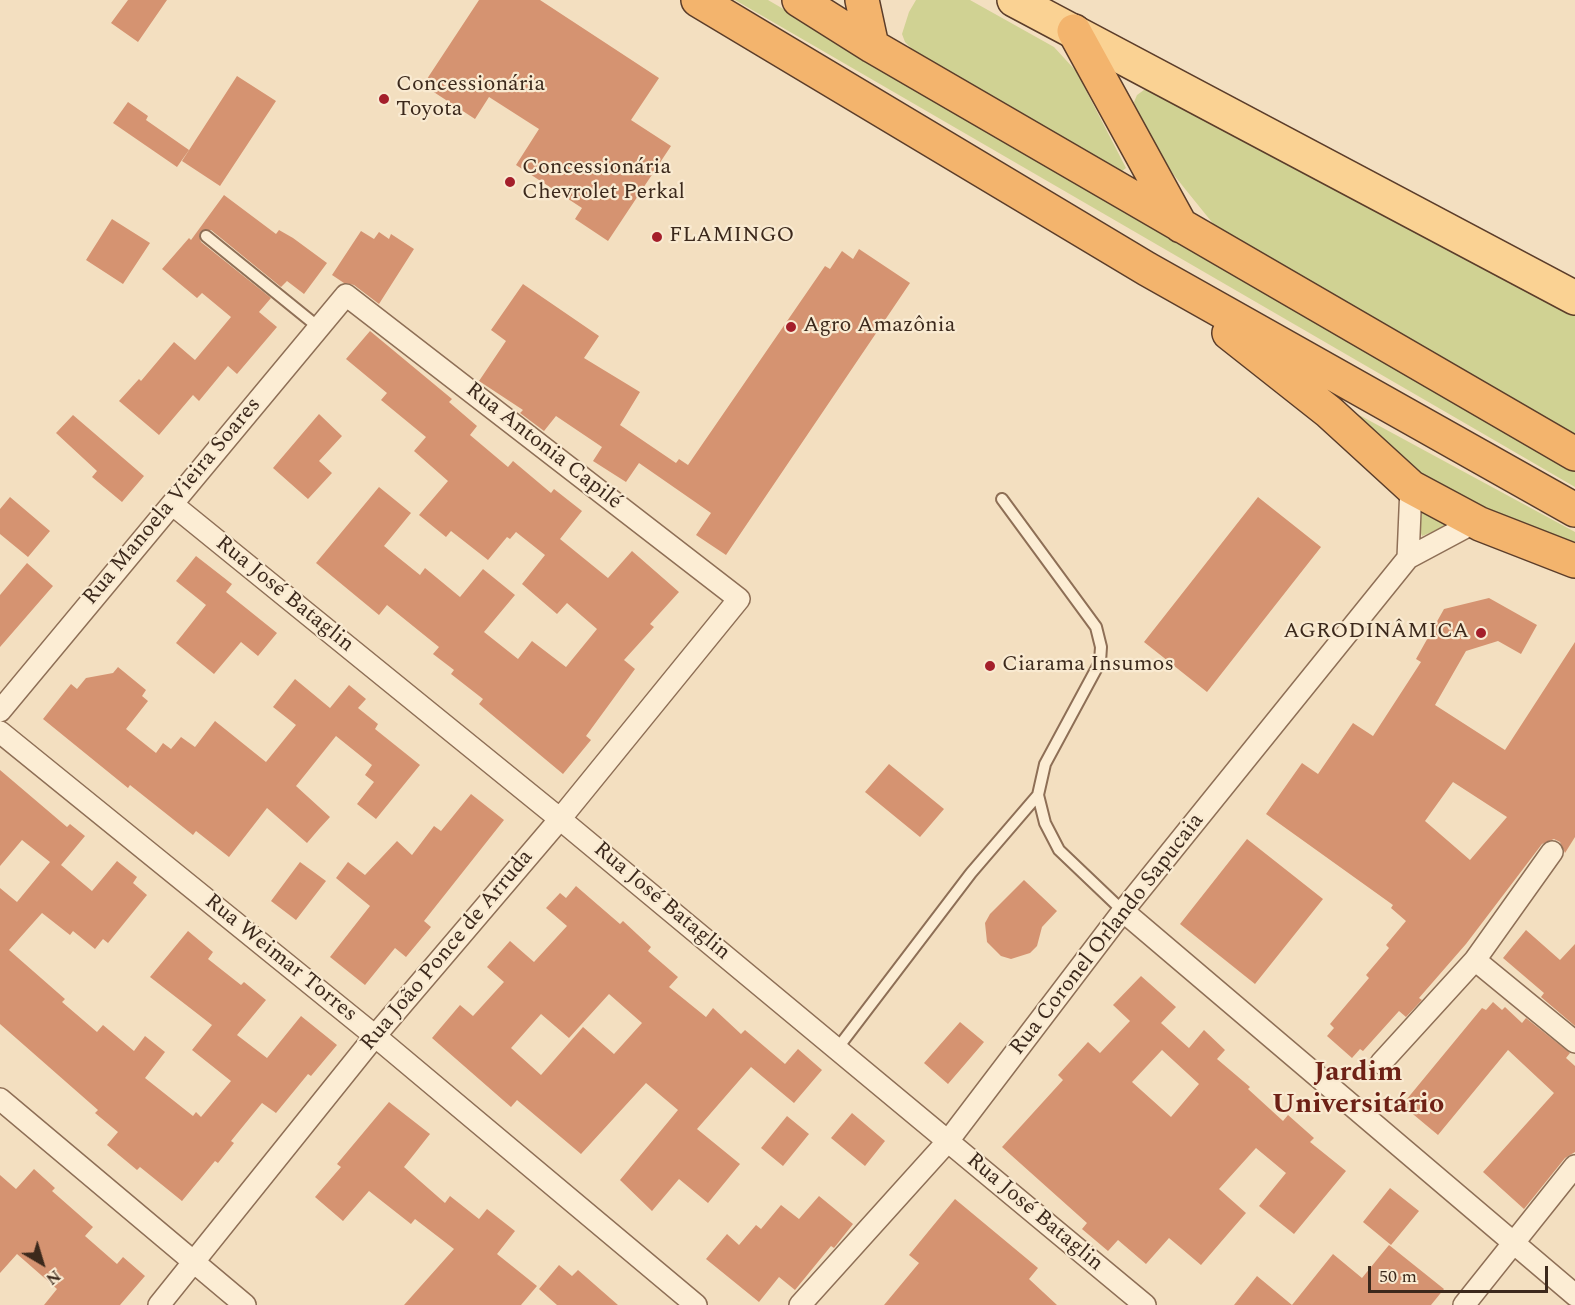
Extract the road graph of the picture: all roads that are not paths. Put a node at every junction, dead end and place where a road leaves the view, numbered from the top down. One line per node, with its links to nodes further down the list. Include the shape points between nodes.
1 (698, 0): 9 (highway)
2 (799, 0): 6 (highway)
3 (862, 0): 6 (highway)
4 (1014, 0): 5 (main road)
5 (1074, 31): 7 (highway); 11 (main road)
6 (872, 46): 7 (highway)
7 (1180, 226): 13 (highway)
8 (206, 236): 12 (lane)
9 (1147, 269): 14 (highway, via 1329,412); 17 (highway)
10 (346, 295): 12 (street, Rua Manoela Vieira Soares); 21 (street, Rua Antonia Capilé)
11 (1575, 298)
12 (317, 327): 16 (street, Rua Manoela Vieira Soares)
13 (1575, 454)
14 (1411, 487): 18 (highway); 19 (street)
15 (1002, 499): 24 (lane, via 1096,627 1101,646 1100,662 1045,764)
16 (172, 504): 22 (street, Rua Manoela Vieira Soares); 25 (street, Rua José Bataglin)
17 (1575, 510)
18 (1480, 524): 19 (street, via 1466,527); 20 (highway)
19 (1408, 558): 27 (street, Rua Coronel Orlando Sapucaia)
20 (1575, 561)
21 (739, 599): 25 (street, Rua João Ponce de Arruda)
22 (0, 711)
23 (0, 732): 29 (street, Rua Weimar Torres)
24 (1038, 795): 27 (lane, via 1045,822 1059,850); 31 (lane, via 972,873)
25 (560, 819): 29 (street, Rua João Ponce de Arruda); 31 (street, Rua José Bataglin)
26 (1552, 852): 28 (street)
27 (1123, 911): 34 (street, Rua Coronel Orlando Sapucaia); 36 (street)
28 (1475, 960): 30 (street); 32 (street)
29 (375, 1036): 37 (street, Rua João Ponce de Arruda); 41 (street, Rua Weimar Torres)
30 (1575, 1042)
31 (837, 1049): 34 (street, Rua José Bataglin)
32 (1381, 1063)
33 (0, 1099): 37 (street)
34 (948, 1141): 42 (street, Rua Coronel Orlando Sapucaia); 43 (street, Rua José Bataglin)
35 (1575, 1166): 36 (street)
36 (1515, 1243): 38 (street); 44 (street)
37 (195, 1263): 39 (street, Rua João Ponce de Arruda); 40 (street)
38 (1575, 1294)
39 (159, 1305)
40 (245, 1305)
41 (696, 1305)
42 (800, 1305)
43 (1146, 1305)
44 (1464, 1305)

